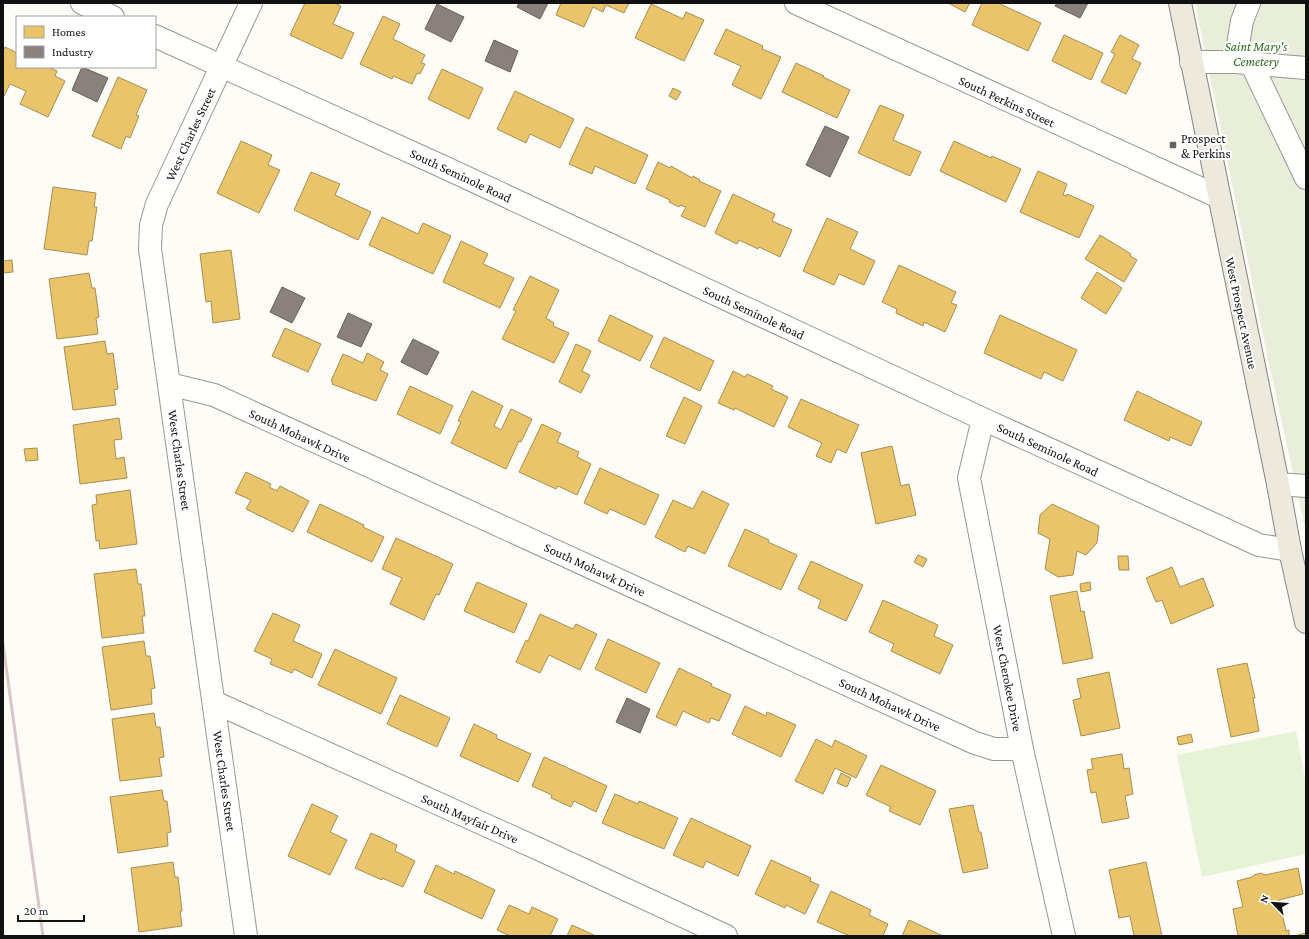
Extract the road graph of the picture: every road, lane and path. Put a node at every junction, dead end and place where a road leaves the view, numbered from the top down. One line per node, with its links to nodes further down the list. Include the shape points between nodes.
1 (82, 3): 6 (street)
2 (251, 3): 10 (street, West Charles Street)
3 (796, 3): 13 (street, South Perkins Street)
4 (1180, 3): 8 (main road, West Prospect Avenue)
5 (1249, 3): 9 (street, via 1242,21)
6 (111, 16)
7 (156, 36): 10 (street, South Seminole Road)
8 (1191, 62): 9 (street); 13 (main road, West Prospect Avenue)
9 (1243, 63): 11 (street); 12 (street)
10 (222, 66): 14 (street, West Charles Street, via 157,204 151,225 150,249); 15 (street, South Seminole Road)
11 (1306, 68)
12 (1306, 178)
13 (1219, 198): 16 (main road, West Prospect Avenue)
14 (169, 384): 20 (street, West Charles Street); 21 (street, South Mohawk Drive, via 214,395 975,743 994,749)
15 (983, 419): 18 (street, South Seminole Road, via 1259,545); 21 (street, West Cherokee Drive, via 969,478)
16 (1278, 484): 17 (street); 18 (main road, West Prospect Avenue)
17 (1306, 486)
18 (1290, 550): 19 (main road, West Prospect Avenue)
19 (1306, 622)
20 (214, 702): 22 (street, West Charles Street); 23 (street, South Mayfair Drive)
21 (1022, 749): 24 (street, West Cherokee Drive)
22 (246, 936)
23 (726, 936)
24 (1064, 936)

